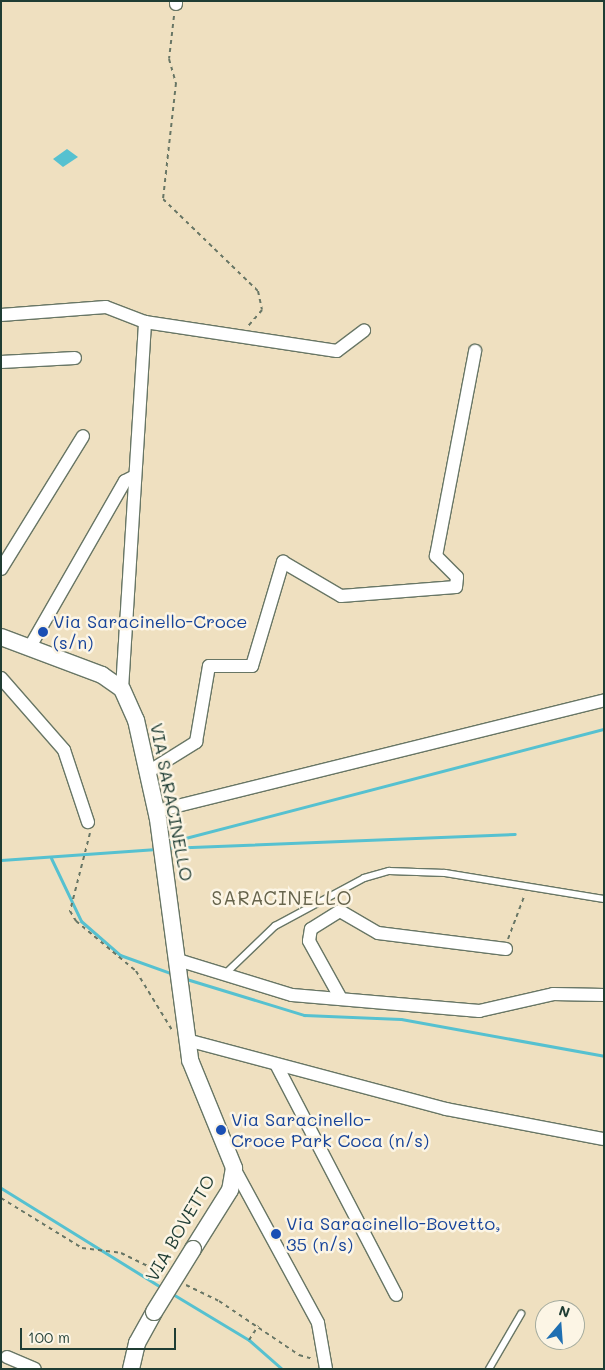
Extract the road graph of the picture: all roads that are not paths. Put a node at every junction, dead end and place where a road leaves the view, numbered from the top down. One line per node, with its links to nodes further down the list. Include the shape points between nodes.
1 (1, 315): 2 (street, via 106,307)
2 (145, 322): 3 (street, via 336,351); 8 (street)
3 (364, 331)
4 (475, 351): 15 (street, via 436,556 457,578 456,587 341,596 283,562 252,666 209,666 196,742)
5 (74, 358): 6 (street)
6 (1, 362)
7 (83, 436): 9 (street)
8 (135, 476): 11 (street, via 125,481); 13 (street)
9 (1, 569)
10 (1, 637): 11 (street)
11 (31, 645): 13 (street, via 102,675)
12 (1, 678): 17 (street, via 64,750)
13 (122, 689): 15 (street, VIA SARACINELLO, via 136,720)
14 (604, 700): 16 (street)
15 (148, 772): 16 (street, VIA SARACINELLO)
16 (157, 815): 20 (street, VIA SARACINELLO)
17 (88, 822)
18 (604, 899): 21 (lane, via 445,873 389,871 364,878 276,926)
19 (506, 949): 24 (street, via 378,933 340,911 311,929 309,941)
20 (179, 963): 21 (street); 22 (street, VIA SARACINELLO)
21 (224, 976): 24 (street, via 292,995)
22 (182, 991): 25 (street, VIA BOVETTO)
23 (604, 995): 24 (street, via 552,994 479,1011)
24 (340, 997)
25 (181, 1039): 26 (street); 28 (street, VIA BOVETTO)
26 (278, 1066): 27 (street, via 446,1110); 29 (street)
27 (603, 1139)
28 (234, 1168): 32 (street, VIA BOVETTO, bridge, via 230,1190 154,1312); 34 (street, via 318,1323)
29 (396, 1295)
30 (521, 1314): 35 (lane)
31 (7, 1357): 33 (street)
32 (131, 1368)
33 (35, 1369)
34 (326, 1369)
35 (489, 1369)

